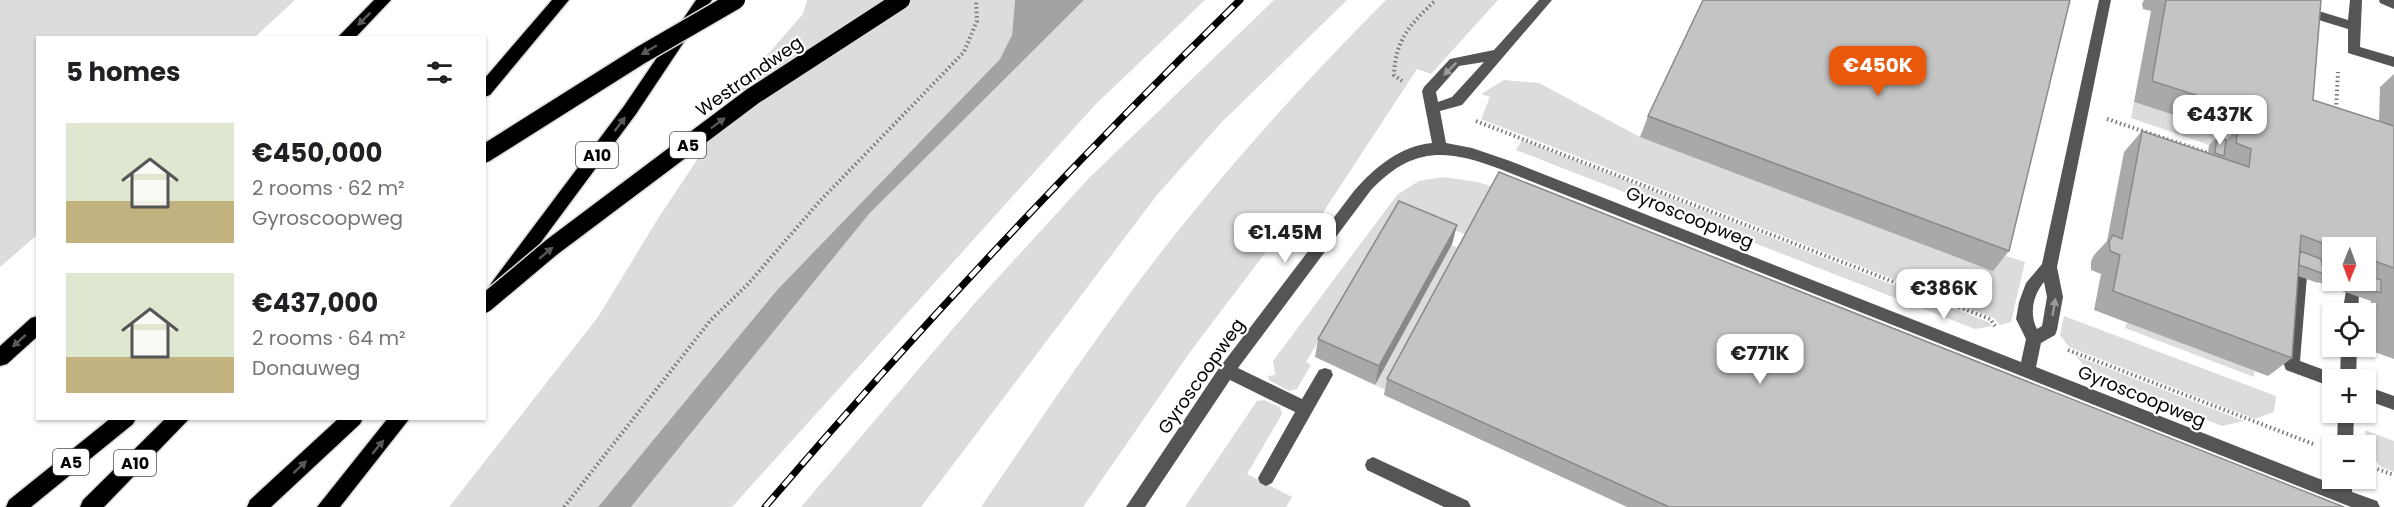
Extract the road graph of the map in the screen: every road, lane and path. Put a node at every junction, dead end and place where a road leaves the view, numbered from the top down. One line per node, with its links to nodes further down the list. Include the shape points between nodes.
1 (383, 0): 15 (highway, one-way to 15)
2 (561, 0): 19 (highway)
3 (704, 0): 29 (highway, A10, one-way to 3, via 630,110)
4 (736, 0): 24 (highway, one-way to 24, bridge)
5 (901, 0): 30 (highway, Westrandweg / A5, one-way to 5, bridge, via 552,247 753,96)
6 (976, 0): 57 (path, via 977,21 964,52 710,321)
7 (1436, 0): 20 (path, via 1403,31 1394,57 1394,75)
8 (1546, 0): 17 (street)
9 (2105, 0): 21 (street)
10 (2268, 0): 14 (street)
11 (2356, 0): 14 (street)
12 (2385, 0): 13 (street)
13 (2394, 4)
14 (2354, 26): 16 (street)
15 (347, 36)
16 (2353, 50): 18 (street); 22 (path, via 2338,66)
17 (1495, 55): 20 (street, via 1457,101); 20 (street, one-way to 20, via 1455,62 1429,91)
18 (2394, 62)
19 (486, 89)
20 (1434, 108): 23 (street); 33 (path, via 1530,141)
21 (2083, 110): 25 (path); 26 (street)
22 (2336, 111)
23 (1440, 149): 35 (street, Gyroscoopweg, via 1419,150 1373,180); 36 (street, Gyroscoopweg, via 1468,152 1505,165)
24 (486, 153)
25 (2217, 156)
26 (2049, 267): 33 (street, one-way to 26, via 2049,330 2055,297); 33 (street, via 2031,286 2027,302 2024,319)
27 (2299, 276): 38 (street, via 2292,365)
28 (2351, 295): 31 (street)
29 (486, 302)
30 (486, 303)
31 (2351, 303)
32 (36, 326): 34 (highway, one-way to 34)
33 (2034, 339): 36 (street); 46 (path)
34 (0, 358)
35 (1228, 370): 41 (street); 58 (street, Gyroscoopweg)
36 (2027, 371): 52 (street, Gyroscoopweg)
37 (1325, 375): 41 (street)
38 (2322, 376)
39 (2376, 397): 40 (street)
40 (2394, 403)
41 (1306, 409): 50 (street)
42 (124, 420): 53 (highway, A5)
43 (178, 420): 54 (highway, A10)
44 (351, 420): 55 (highway, one-way to 44)
45 (398, 420): 56 (highway, one-way to 45)
46 (2322, 448)
47 (1373, 465): 59 (street)
48 (2376, 468): 49 (path)
49 (2394, 475)
50 (1266, 478)
51 (2343, 489): 52 (street)
52 (2343, 496): 60 (street, Gyroscoopweg)
53 (16, 507)
54 (90, 507)
55 (257, 507)
56 (327, 507)
57 (564, 507)
58 (1135, 507)
59 (1462, 507)
60 (2371, 507)

